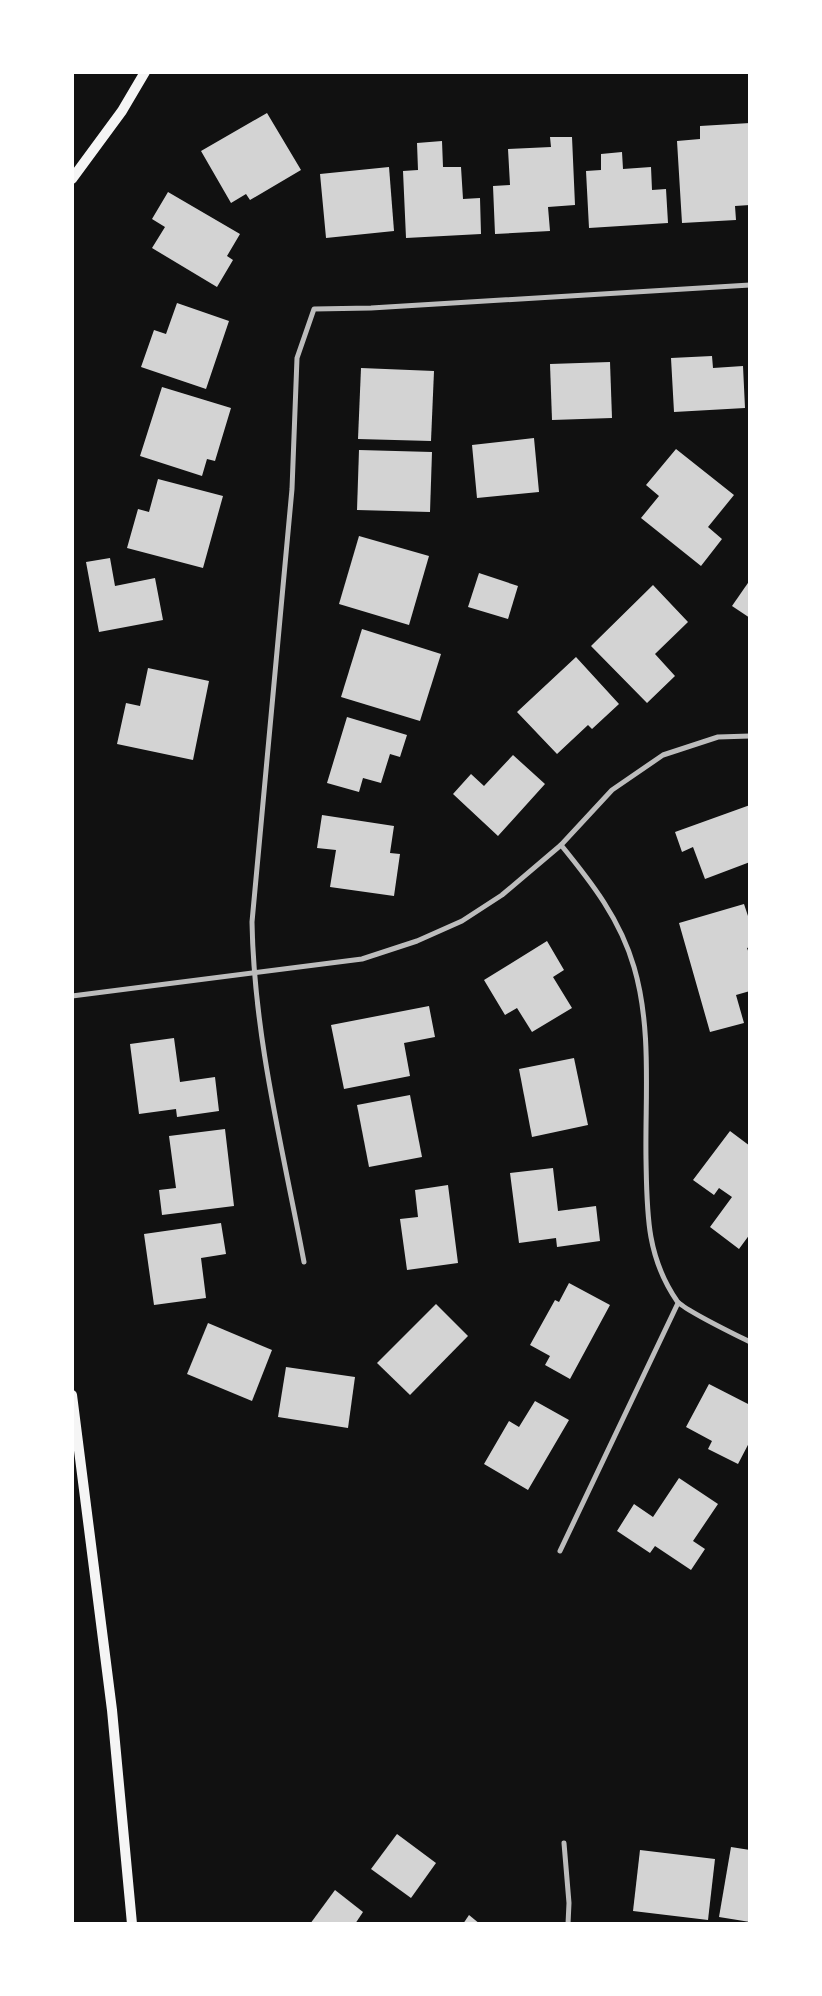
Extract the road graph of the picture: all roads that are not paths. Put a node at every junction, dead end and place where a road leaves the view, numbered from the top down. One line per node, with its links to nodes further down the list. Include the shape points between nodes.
1 (145, 72): 2 (main road, via 116,119)
2 (72, 179)
3 (750, 285): 6 (street, via 314,309 297,358 292,489 252,922)
4 (750, 736): 5 (street, via 718,737 663,755 612,790)
5 (561, 844): 6 (street, via 502,895 462,921 416,941 362,959); 9 (street, via 598,891 617,922 634,968 644,1024 647,1223 656,1261)
6 (253, 972): 7 (street); 8 (street)
7 (72, 996)
8 (304, 1262)
9 (678, 1303): 10 (street); 12 (street)
10 (750, 1342)
11 (72, 1395): 14 (main road, via 112,1710)
12 (560, 1551)
13 (564, 1843): 15 (street)
14 (132, 1924)
15 (568, 1924)

